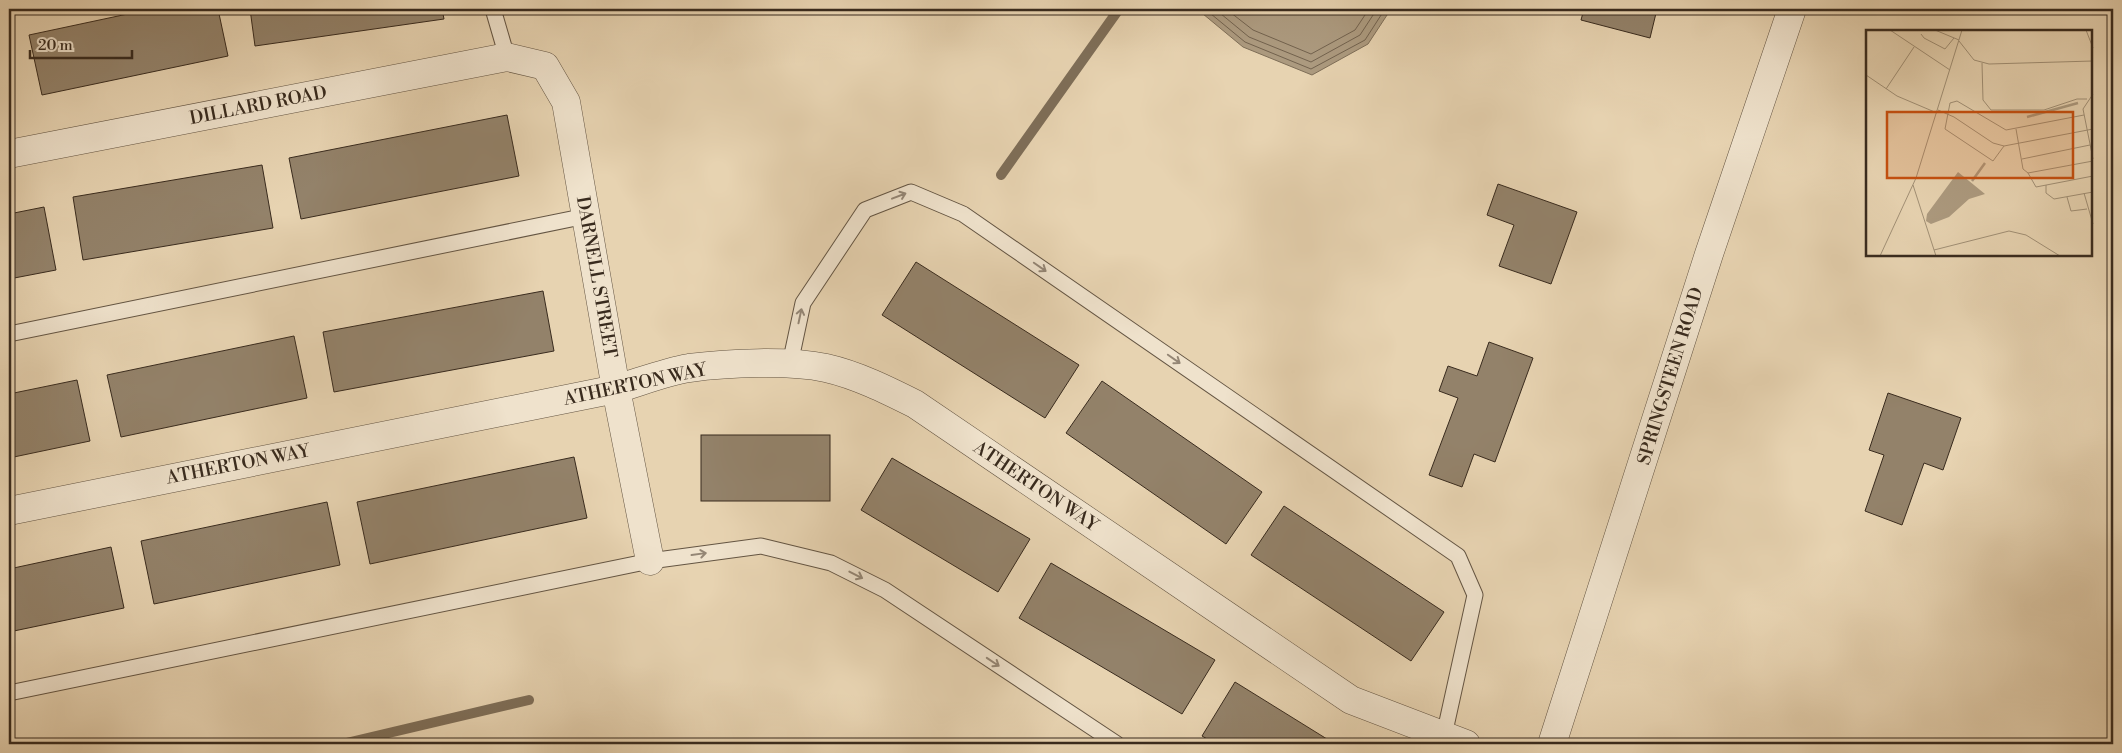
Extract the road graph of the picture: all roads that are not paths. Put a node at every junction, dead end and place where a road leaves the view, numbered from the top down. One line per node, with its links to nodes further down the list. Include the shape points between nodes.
1 (493, 9): 3 (lane)
2 (1792, 9): 14 (street, SPRINGSTEEN ROAD, via 1709,254)
3 (507, 57): 4 (street, DILLARD ROAD); 5 (street, DARNELL STREET, via 545,66 566,102)
4 (9, 154)
5 (586, 216): 6 (lane); 8 (street, DARNELL STREET)
6 (9, 334)
7 (790, 364): 8 (street, ATHERTON WAY, via 688,368); 12 (street, ATHERTON WAY, via 826,368 880,387 914,404 1351,700); 12 (lane, one-way to 12, via 803,303 865,210 911,192 962,214 1458,556 1475,595)
8 (616, 388): 9 (street, ATHERTON WAY); 10 (street, DARNELL STREET)
9 (9, 510)
10 (650, 561): 11 (lane); 13 (lane, one-way to 13, via 760,546 831,563 885,590)
11 (9, 693)
12 (1450, 742)
13 (1118, 744)
14 (1552, 744)

